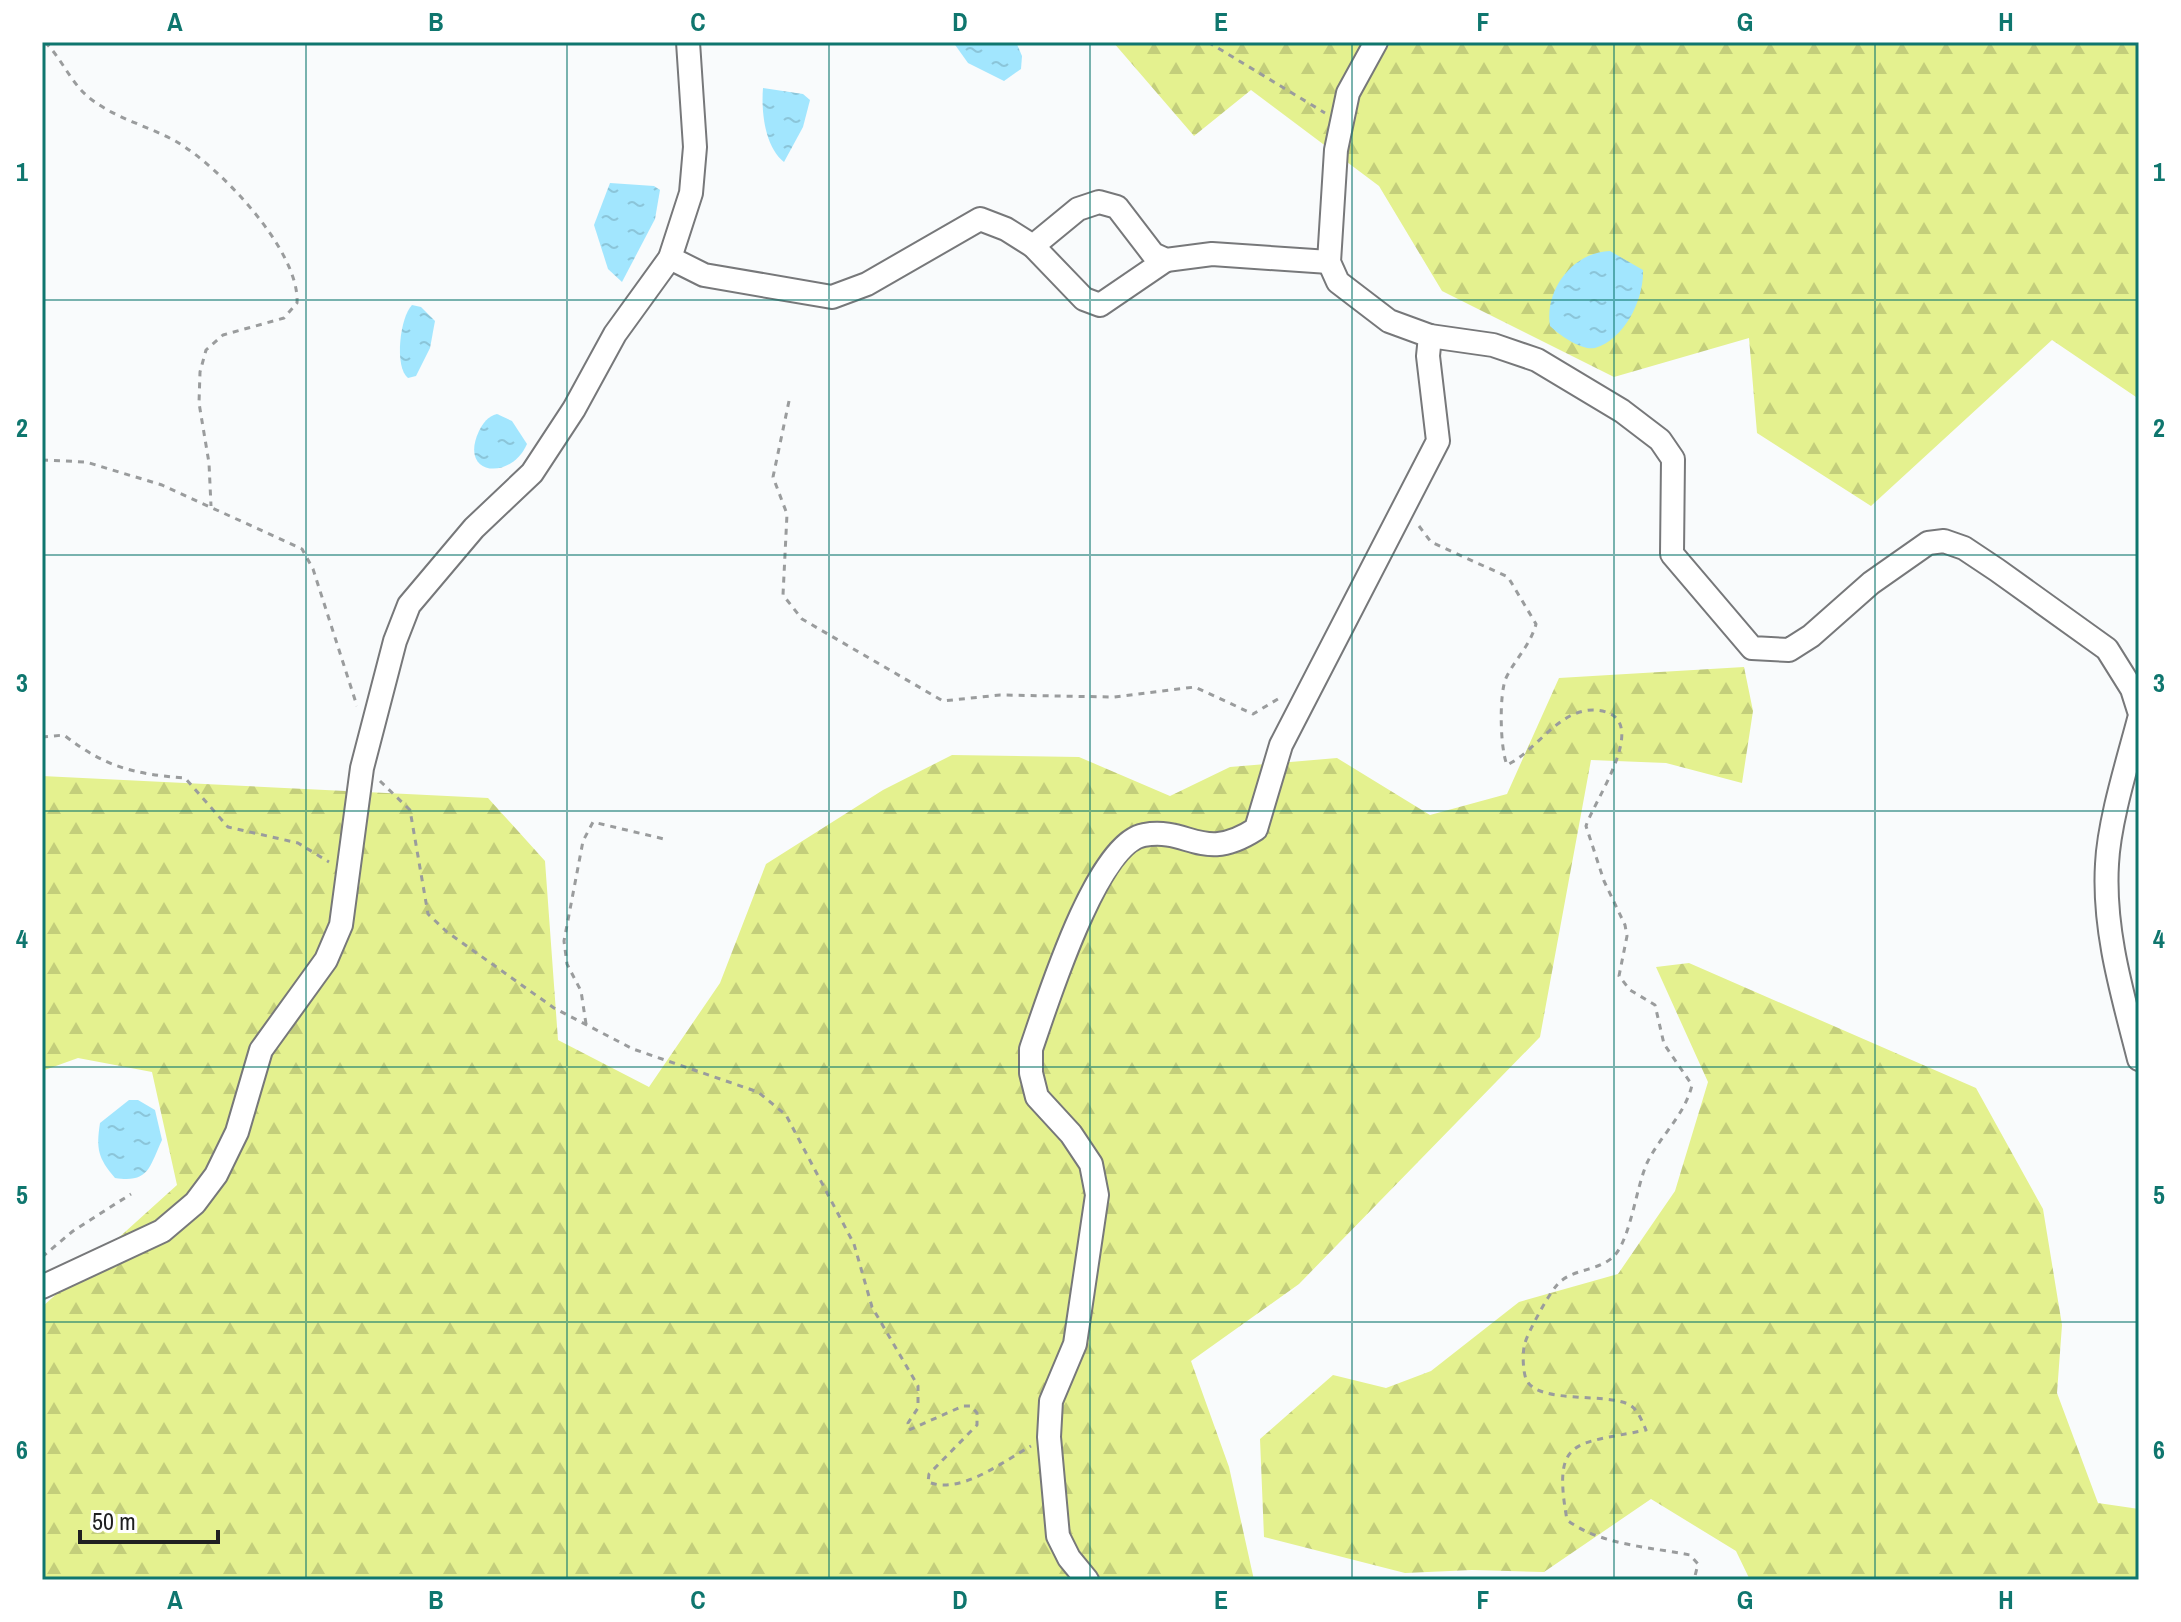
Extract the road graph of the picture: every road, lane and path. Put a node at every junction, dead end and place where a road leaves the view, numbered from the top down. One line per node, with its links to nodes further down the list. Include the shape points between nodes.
1 (45, 42): 13 (path, via 94,102 208,162 259,220 296,280 297,303 284,318 223,335 206,350 199,403)
2 (688, 42): 7 (street, via 695,147 691,193)
3 (1208, 42): 5 (path)
4 (1376, 42): 5 (street, via 1348,93)
5 (1342, 123): 9 (street)
6 (1033, 246): 7 (street, via 980,219 867,284 832,297 704,275); 8 (street, via 1084,299 1100,305); 8 (street, via 1078,209 1099,202 1117,207 1153,254)
7 (670, 258): 19 (street, via 615,334 532,473 474,528 409,605)
8 (1166, 260): 9 (street, via 1212,254)
9 (1329, 262): 10 (street, via 1338,282 1389,321)
10 (1430, 336): 14 (street, via 1438,441); 16 (street, via 1493,345 1537,360 1660,440 1673,459 1672,554 1752,648 1789,650 1871,583 1928,543 1944,541 1986,562 2107,649)
11 (789, 401): 15 (path, via 773,477 787,514 783,595 802,619 943,701 1000,695 1114,697 1195,687 1253,714)
12 (42, 460): 13 (path, via 86,462)
13 (211, 506): 19 (path, via 302,549)
14 (1408, 506): 15 (street); 30 (path, via 1431,542 1508,577 1536,624 1503,685 1502,754 1507,765 1585,709 1609,712 1621,724 1624,744 1586,826 1625,925 1619,976 1630,990 1655,1005 1664,1044 1692,1085 1689,1099 1649,1160 1620,1248 1598,1267 1559,1282 1551,1292 1524,1345 1525,1377 1530,1386 1551,1394 1629,1404 1638,1413 1646,1430 1577,1445 1565,1455 1561,1472 1567,1520 1608,1539 1690,1555 1698,1564)
15 (1317, 675): 28 (street, via 1281,745 1256,829 1219,844 1141,835 1126,846 1088,900 1031,1049 1037,1097 1091,1164 1097,1195 1077,1331 1051,1401)
16 (2139, 711)
17 (2139, 719): 24 (street, via 2107,863 2117,974)
18 (42, 737): 22 (path, via 64,735 99,760 137,775 185,778 228,827 298,843)
19 (369, 744): 20 (street)
20 (362, 768): 22 (street); 23 (path, via 410,810 428,914 473,953)
21 (664, 839): 23 (path, via 593,822 583,841 564,941)
22 (348, 876): 27 (street, via 341,925 326,960 261,1050 237,1132 216,1175 195,1203 162,1231)
23 (586, 1024): 28 (path, via 633,1049 758,1092 786,1115 854,1244 872,1307 918,1386 918,1408 909,1430 963,1406 977,1413 977,1425 929,1474 928,1482 944,1488 966,1480)
24 (2139, 1059)
25 (131, 1194): 26 (path)
26 (42, 1257)
27 (42, 1287)
28 (1049, 1437): 29 (street, via 1058,1536)
29 (1087, 1580)
30 (1694, 1580)

